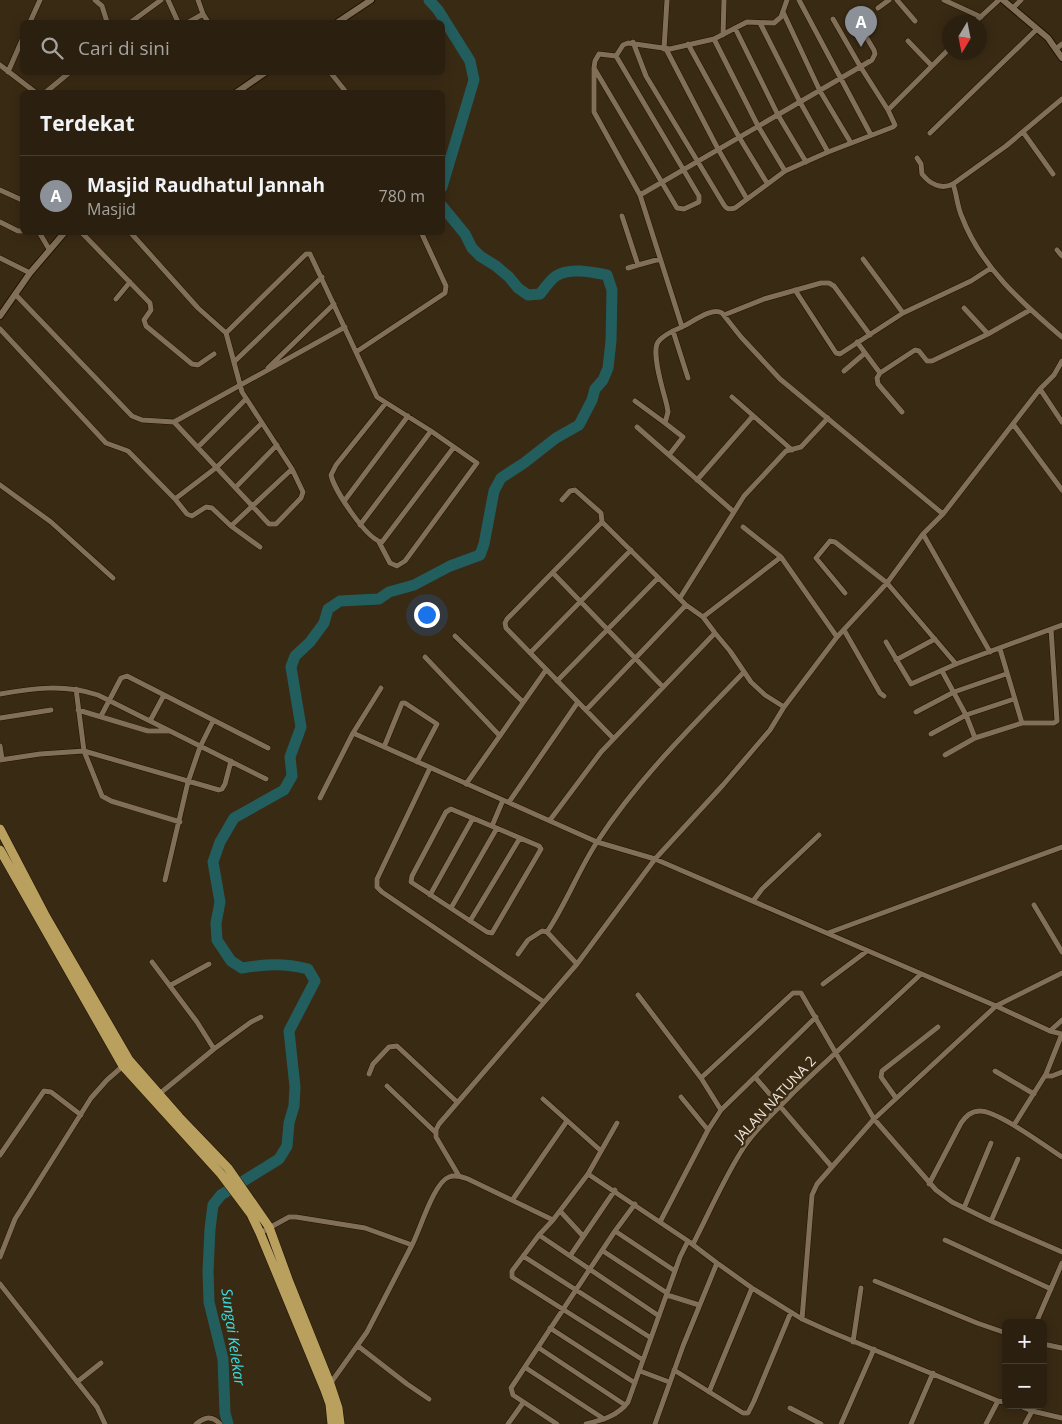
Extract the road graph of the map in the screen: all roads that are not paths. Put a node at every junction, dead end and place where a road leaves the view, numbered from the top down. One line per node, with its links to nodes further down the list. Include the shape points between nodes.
1 (40, 0): 25 (street)
2 (95, 0): 26 (street, via 102,6)
3 (161, 0): 27 (street)
4 (168, 0): 28 (street)
5 (198, 0): 21 (street)
6 (371, 0): 31 (street)
7 (667, 0): 43 (street)
8 (724, 0): 36 (street)
9 (787, 0): 19 (street)
10 (799, 0): 55 (street)
11 (889, 0): 17 (street)
12 (897, 0): 32 (street)
13 (944, 0): 22 (street)
14 (999, 0): 23 (street)
15 (1003, 0): 18 (street)
16 (1021, 0): 18 (street)
17 (878, 8)
18 (1013, 8): 35 (street)
19 (783, 12): 33 (street, via 778,21); 60 (street)
20 (851, 12): 48 (street, via 875,54 872,60)
21 (203, 14): 29 (street); 30 (street)
22 (976, 15)
23 (982, 15)
24 (833, 19): 48 (street)
25 (31, 20)
26 (106, 20)
27 (134, 20)
28 (177, 20)
29 (192, 20)
30 (207, 20)
31 (341, 20)
32 (915, 21)
33 (760, 23): 34 (street, via 747,22); 62 (street)
34 (735, 28): 36 (street); 64 (street)
35 (1038, 29): 42 (street); 67 (street)
36 (723, 35): 37 (street)
37 (714, 39): 40 (street); 65 (street)
38 (908, 41): 49 (street)
39 (633, 42): 43 (street); 44 (street, via 623,45); 74 (street, via 646,76)
40 (688, 44): 43 (street); 69 (street)
41 (20, 45): 51 (street)
42 (1059, 46): 46 (street)
43 (665, 49): 71 (street)
44 (616, 56): 50 (street, via 599,54); 76 (street)
45 (942, 56): 49 (street)
46 (1062, 58)
47 (0, 65): 51 (street)
48 (860, 66): 55 (street); 63 (street)
49 (932, 66): 63 (street)
50 (594, 68): 79 (street); 83 (street, via 594,112)
51 (8, 72): 56 (street)
52 (66, 75): 57 (street)
53 (262, 75): 58 (street)
54 (332, 75): 59 (street)
55 (840, 79): 60 (street); 68 (street)
56 (32, 90)
57 (48, 90)
58 (239, 90)
59 (344, 90)
60 (820, 91): 62 (street); 70 (street)
61 (1062, 99): 66 (street)
62 (800, 102): 64 (street); 72 (street)
63 (888, 110): 68 (street, via 895,125)
64 (778, 115): 65 (street); 75 (street)
65 (758, 126): 69 (street); 77 (street)
66 (1023, 132): 78 (street); 81 (street)
67 (930, 133)
68 (871, 135): 70 (street)
69 (739, 137): 71 (street); 80 (street)
70 (851, 143): 72 (street)
71 (718, 150): 74 (street); 84 (street)
72 (828, 152): 75 (street)
73 (917, 158): 81 (street, via 927,179 939,186)
74 (697, 161): 76 (street); 84 (street, via 727,208 735,208)
75 (806, 162): 77 (street)
76 (683, 169): 79 (street); 79 (street, via 700,202 684,210 678,209)
77 (785, 171): 80 (street)
78 (1052, 174)
79 (662, 181): 83 (street)
80 (767, 183): 84 (street)
81 (954, 184): 102 (street, via 962,219)
82 (0, 190): 85 (street)
83 (640, 195): 99 (street)
84 (747, 198)
85 (20, 199)
86 (622, 216): 100 (street)
87 (0, 222): 88 (street)
88 (20, 230)
89 (41, 235): 94 (street)
90 (62, 235): 94 (street)
91 (84, 235): 105 (street)
92 (133, 235): 119 (street, via 198,308)
93 (423, 235): 124 (street, via 446,286 445,294)
94 (49, 250): 103 (street)
95 (1057, 250): 96 (street)
96 (1062, 256)
97 (0, 258): 103 (street)
98 (863, 258): 112 (street)
99 (660, 259): 100 (street); 116 (street)
100 (638, 265): 101 (street)
101 (628, 268)
102 (991, 268): 111 (street); 112 (street)
103 (30, 273): 107 (street)
104 (322, 277): 109 (street); 119 (street, via 312,256 307,254); 128 (street)
105 (130, 282): 108 (street); 126 (street, via 151,304 144,320 146,326 192,364 198,365)
106 (795, 290): 113 (street); 121 (street, via 821,283 831,284); 123 (street, via 836,353 841,354)
107 (15, 294): 114 (street); 143 (street, via 132,416 142,420)
108 (116, 299)
109 (334, 304): 115 (street); 131 (street)
110 (964, 308): 120 (street)
111 (1030, 310): 120 (street); 122 (street)
112 (903, 313): 121 (street)
113 (724, 315): 116 (street, via 712,312); 142 (street, via 780,379)
114 (0, 316)
115 (345, 326): 124 (street); 131 (street)
116 (682, 327): 118 (street)
117 (0, 329): 161 (street, via 106,443 128,451)
118 (673, 331): 132 (street); 146 (street, via 656,346 657,366 668,406)
119 (226, 333): 128 (street)
120 (988, 334): 130 (street, via 930,362 916,350)
121 (870, 335): 123 (street)
122 (1062, 337)
123 (857, 342): 125 (street)
124 (356, 352): 138 (street, via 374,393)
125 (865, 353): 129 (street); 130 (street)
126 (214, 354)
127 (1062, 361): 134 (street)
128 (234, 362): 133 (street)
129 (844, 371)
130 (880, 373): 139 (street, via 878,384)
131 (262, 374): 133 (street)
132 (688, 378)
133 (239, 386): 136 (street); 143 (street)
134 (1040, 389): 144 (street); 147 (street)
135 (732, 397): 141 (street)
136 (246, 399): 145 (street); 151 (street)
137 (635, 401): 146 (street)
138 (385, 404): 140 (street); 162 (street, via 332,471 332,478)
139 (902, 412)
140 (408, 416): 149 (street); 162 (street)
141 (753, 416): 153 (street); 157 (street)
142 (828, 418): 153 (street, via 801,446); 166 (street)
143 (174, 422): 151 (street)
144 (1062, 422)
145 (262, 423): 150 (street); 155 (street)
146 (665, 423): 154 (street, via 683,437)
147 (1013, 424): 160 (street); 166 (street)
148 (637, 426): 154 (street)
149 (431, 431): 152 (street); 168 (street)
150 (277, 445): 156 (street); 159 (street)
151 (198, 447): 155 (street)
152 (454, 447): 172 (street); 172 (street, via 477,463 404,561 396,566 390,562)
153 (792, 450): 165 (street, via 786,452 753,487)
154 (669, 456): 157 (street)
155 (217, 467): 159 (street); 161 (street)
156 (292, 469): 164 (street); 164 (street, via 303,493 278,522 269,524)
157 (697, 480): 165 (street)
158 (0, 485): 177 (street, via 51,522)
159 (236, 488): 164 (street)
160 (1062, 490)
161 (174, 499): 169 (street, via 189,516 209,507)
162 (344, 500): 168 (street)
163 (562, 500): 167 (street, via 575,490 601,513)
164 (253, 507): 169 (street)
165 (734, 512): 181 (street)
166 (943, 514): 171 (street)
167 (602, 522): 174 (street); 176 (street)
168 (360, 525): 172 (street)
169 (231, 526): 173 (street)
170 (743, 527): 175 (street)
171 (923, 534): 179 (street); 195 (street)
172 (379, 542)
173 (260, 547)
174 (631, 550): 178 (street); 182 (street)
175 (781, 558): 184 (street); 191 (street)
176 (553, 573): 182 (street); 196 (street, via 506,622 506,628)
177 (114, 578)
178 (658, 578): 181 (street); 186 (street)
179 (887, 583): 180 (street, via 830,541 816,558); 188 (street); 192 (street)
180 (845, 594)
181 (680, 598): 183 (street)
182 (580, 601): 186 (street); 196 (street)
183 (686, 605): 184 (street); 198 (street)
184 (703, 617): 189 (street)
185 (1062, 625): 187 (street)
186 (608, 629): 198 (street); 205 (street)
187 (1051, 629): 194 (street); 227 (street, via 1058,720 1054,723)
188 (844, 630): 191 (street); 212 (street)
189 (715, 633): 203 (street); 206 (street)
190 (455, 636): 215 (street)
191 (838, 636): 217 (street)
192 (935, 639): 199 (street); 200 (street)
193 (886, 642): 199 (street)
194 (1000, 649): 195 (street); 204 (street)
195 (990, 652): 200 (street)
196 (530, 653): 201 (street)
197 (425, 657): 231 (street)
198 (636, 658): 206 (street); 220 (street)
199 (896, 660): 202 (street, via 911,684)
200 (956, 664): 202 (street)
201 (546, 670): 205 (street); 215 (street)
202 (942, 671): 209 (street)
203 (744, 672): 217 (street, via 761,692); 256 (street, via 657,762)
204 (1006, 674): 209 (street); 214 (street)
205 (557, 681): 216 (street)
206 (662, 687): 232 (street)
207 (381, 688): 229 (street)
208 (76, 689): 210 (street, via 47,688); 213 (street); 219 (street)
209 (954, 692): 221 (street); 222 (street)
210 (0, 694)
211 (164, 695): 213 (street, via 126,676 121,678); 225 (street); 226 (street)
212 (884, 696)
213 (109, 700): 223 (street); 225 (street)
214 (1014, 700): 222 (street); 227 (street)
215 (523, 702): 231 (street)
216 (578, 702): 220 (street); 248 (street)
217 (784, 707): 259 (street, via 770,730)
218 (51, 710): 224 (street)
219 (78, 710): 223 (street); 238 (street)
220 (586, 710): 232 (street)
221 (916, 712)
222 (966, 715): 230 (street); 233 (street)
223 (101, 716): 228 (street, via 148,731)
224 (0, 718)
225 (150, 721): 228 (street)
226 (213, 721): 235 (street); 237 (street)
227 (1022, 723): 233 (street)
228 (169, 732): 235 (street)
229 (353, 733): 236 (street); 247 (street)
230 (930, 734)
231 (500, 736): 246 (street)
232 (613, 738): 250 (street)
233 (975, 738): 239 (street)
234 (0, 746): 240 (street)
235 (200, 747): 241 (street); 245 (street)
236 (384, 747): 242 (street); 242 (street, via 402,703 405,703 437,724)
237 (268, 748)
238 (84, 751): 240 (street); 245 (street); 251 (street, via 105,798)
239 (945, 755)
240 (1, 759)
241 (231, 761): 244 (street); 245 (street, via 222,789)
242 (416, 762): 243 (street)
243 (430, 768): 246 (street); 280 (street, via 377,879 377,887)
244 (266, 779)
245 (188, 782): 251 (street)
246 (466, 784): 248 (street)
247 (320, 798)
248 (506, 801): 250 (street); 252 (street)
249 (473, 818): 252 (street); 262 (street); 262 (street, via 454,809 446,812 411,879)
250 (550, 820): 256 (street)
251 (180, 822): 261 (street)
252 (494, 827): 255 (street); 265 (street)
253 (0, 829): 260 (highway)
254 (819, 835): 263 (street)
255 (520, 838): 266 (street); 266 (street, via 538,846 540,852 495,930 487,932)
256 (597, 842): 259 (street); 267 (street)
257 (1062, 847): 268 (street)
258 (0, 850): 260 (highway)
259 (655, 859): 263 (street); 274 (street)
260 (12, 861): 290 (highway)
261 (165, 880)
262 (430, 895): 265 (street)
263 (753, 901): 268 (street)
264 (1034, 905): 270 (street)
265 (451, 908): 266 (street)
266 (470, 921)
267 (547, 932): 271 (street, via 540,930); 274 (street)
268 (828, 933): 269 (street)
269 (867, 951): 275 (street); 277 (street)
270 (1062, 952)
271 (518, 954)
272 (152, 962): 278 (street)
273 (209, 964): 278 (street)
274 (577, 964): 280 (street)
275 (921, 974): 281 (street); 289 (street, JALAN NATUNA 2)
276 (1062, 974): 281 (street)
277 (823, 984)
278 (171, 985): 288 (street)
279 (638, 995): 296 (street)
280 (544, 1002): 303 (street)
281 (996, 1006): 286 (street); 301 (street)
282 (261, 1017): 288 (street)
283 (816, 1017): 289 (street); 295 (street); 296 (street, via 804,996 800,992 793,993)
284 (1062, 1020): 286 (street)
285 (938, 1027): 301 (street, via 882,1071 881,1077)
286 (1050, 1031): 287 (street)
287 (1062, 1034): 294 (street)
288 (214, 1049): 299 (street)
289 (836, 1052): 304 (street, JALAN NATUNA 2); 307 (street)
290 (126, 1063): 299 (highway, via 142,1076); 306 (street, via 99,1087)
291 (995, 1071): 298 (street)
292 (1062, 1072): 294 (street)
293 (369, 1074): 303 (street, via 373,1064 389,1047 398,1046)
294 (1045, 1076): 298 (street)
295 (755, 1077): 304 (street); 305 (street)
296 (701, 1078): 305 (street)
297 (387, 1086): 312 (street)
298 (1034, 1094): 310 (street)
299 (156, 1097): 324 (highway, via 179,1117)
300 (681, 1097): 311 (street)
301 (896, 1098): 307 (street)
302 (543, 1099): 308 (street)
303 (457, 1102): 312 (street)
304 (780, 1106): 318 (street); 337 (street, JALAN NATUNA 2, via 745,1146)
305 (721, 1110): 311 (street)
306 (81, 1115): 315 (street, via 51,1092 44,1091); 343 (street, via 15,1219)
307 (874, 1119): 318 (street); 321 (street)
308 (567, 1121): 314 (street); 323 (street)
309 (616, 1123): 314 (street)
310 (1014, 1126): 316 (street); 321 (street, via 984,1112 968,1115)
311 (708, 1130): 330 (street)
312 (435, 1132): 320 (street)
313 (991, 1143): 326 (street)
314 (600, 1150): 319 (street)
315 (0, 1155)
316 (1062, 1157)
317 (1018, 1159): 329 (street)
318 (832, 1167): 359 (street, via 812,1195)
319 (588, 1174): 322 (street); 327 (street)
320 (459, 1176): 323 (street); 338 (street, via 449,1177 441,1183)
321 (929, 1184): 326 (street)
322 (615, 1190): 325 (street); 335 (street)
323 (513, 1199): 328 (street)
324 (246, 1200): 331 (highway); 333 (highway)
325 (635, 1204): 330 (street); 332 (street)
326 (964, 1208): 329 (street)
327 (560, 1211): 328 (street); 335 (street)
328 (553, 1220): 334 (street)
329 (991, 1221): 340 (street)
330 (660, 1222): 337 (street)
331 (269, 1227): 333 (street); 338 (street, via 299,1217 364,1228); 379 (highway)
332 (615, 1231): 339 (street); 347 (street)
333 (260, 1233): 394 (highway, via 326,1390)
334 (539, 1235): 341 (street); 342 (street)
335 (583, 1236): 342 (street)
336 (945, 1240): 352 (street)
337 (691, 1243): 344 (street); 347 (street, JALAN NATUNA 2)
338 (412, 1245): 366 (street)
339 (603, 1251): 346 (street); 354 (street)
340 (1062, 1252)
341 (524, 1256): 353 (street); 356 (street, via 512,1271 512,1277)
342 (570, 1256): 346 (street)
343 (0, 1257)
344 (716, 1263): 350 (street); 355 (street)
345 (1061, 1265): 352 (street)
346 (590, 1270): 353 (street); 358 (street)
347 (675, 1270): 354 (street, JALAN NATUNA 2)
348 (875, 1282): 362 (street)
349 (0, 1284): 376 (street)
350 (752, 1288): 357 (street); 380 (street)
351 (861, 1288): 364 (street)
352 (1051, 1289): 360 (street)
353 (576, 1290): 356 (street); 363 (street)
354 (667, 1294): 355 (street); 358 (street, JALAN NATUNA 2)
355 (699, 1305): 373 (street)
356 (563, 1309): 361 (street); 370 (street)
357 (791, 1312): 359 (street); 380 (street, via 749,1412 743,1413)
358 (659, 1316): 363 (street, JALAN NATUNA 2)
359 (802, 1319): 364 (street)
360 (1038, 1319)
361 (550, 1328): 367 (street); 378 (street)
362 (1002, 1332)
363 (651, 1338): 370 (street, JALAN NATUNA 2)
364 (853, 1342): 369 (street)
365 (1047, 1345): 368 (street)
366 (358, 1346): 379 (street); 381 (street)
367 (539, 1348): 372 (street); 385 (street)
368 (1062, 1348)
369 (874, 1350): 375 (street); 401 (street)
370 (643, 1360): 374 (street, JALAN NATUNA 2)
371 (101, 1363): 376 (street)
372 (526, 1368): 384 (street, via 511,1391); 390 (street)
373 (674, 1370): 377 (street); 380 (street)
374 (640, 1371): 377 (street); 378 (street, JALAN NATUNA 2)
375 (933, 1373): 382 (street); 402 (street)
376 (77, 1382): 391 (street, via 97,1407)
377 (669, 1382): 399 (street)
378 (635, 1383): 385 (street, JALAN NATUNA 2)
379 (330, 1384): 395 (highway)
380 (709, 1392)
381 (430, 1399)
382 (998, 1401): 383 (street); 403 (street)
383 (1002, 1402)
384 (524, 1403): 396 (street); 397 (street)
385 (625, 1406): 390 (street)
386 (790, 1408): 400 (street)
387 (1027, 1409): 388 (street)
388 (1032, 1411): 389 (street); 404 (street)
389 (1062, 1418)
390 (604, 1419): 398 (street)
391 (105, 1424)
392 (196, 1424): 393 (street, via 208,1417)
393 (220, 1424)
394 (332, 1424)
395 (340, 1424)
396 (508, 1424)
397 (557, 1424)
398 (586, 1424)
399 (654, 1424)
400 (821, 1424)
401 (841, 1424)
402 (911, 1424)
403 (986, 1424)
404 (1025, 1424)

